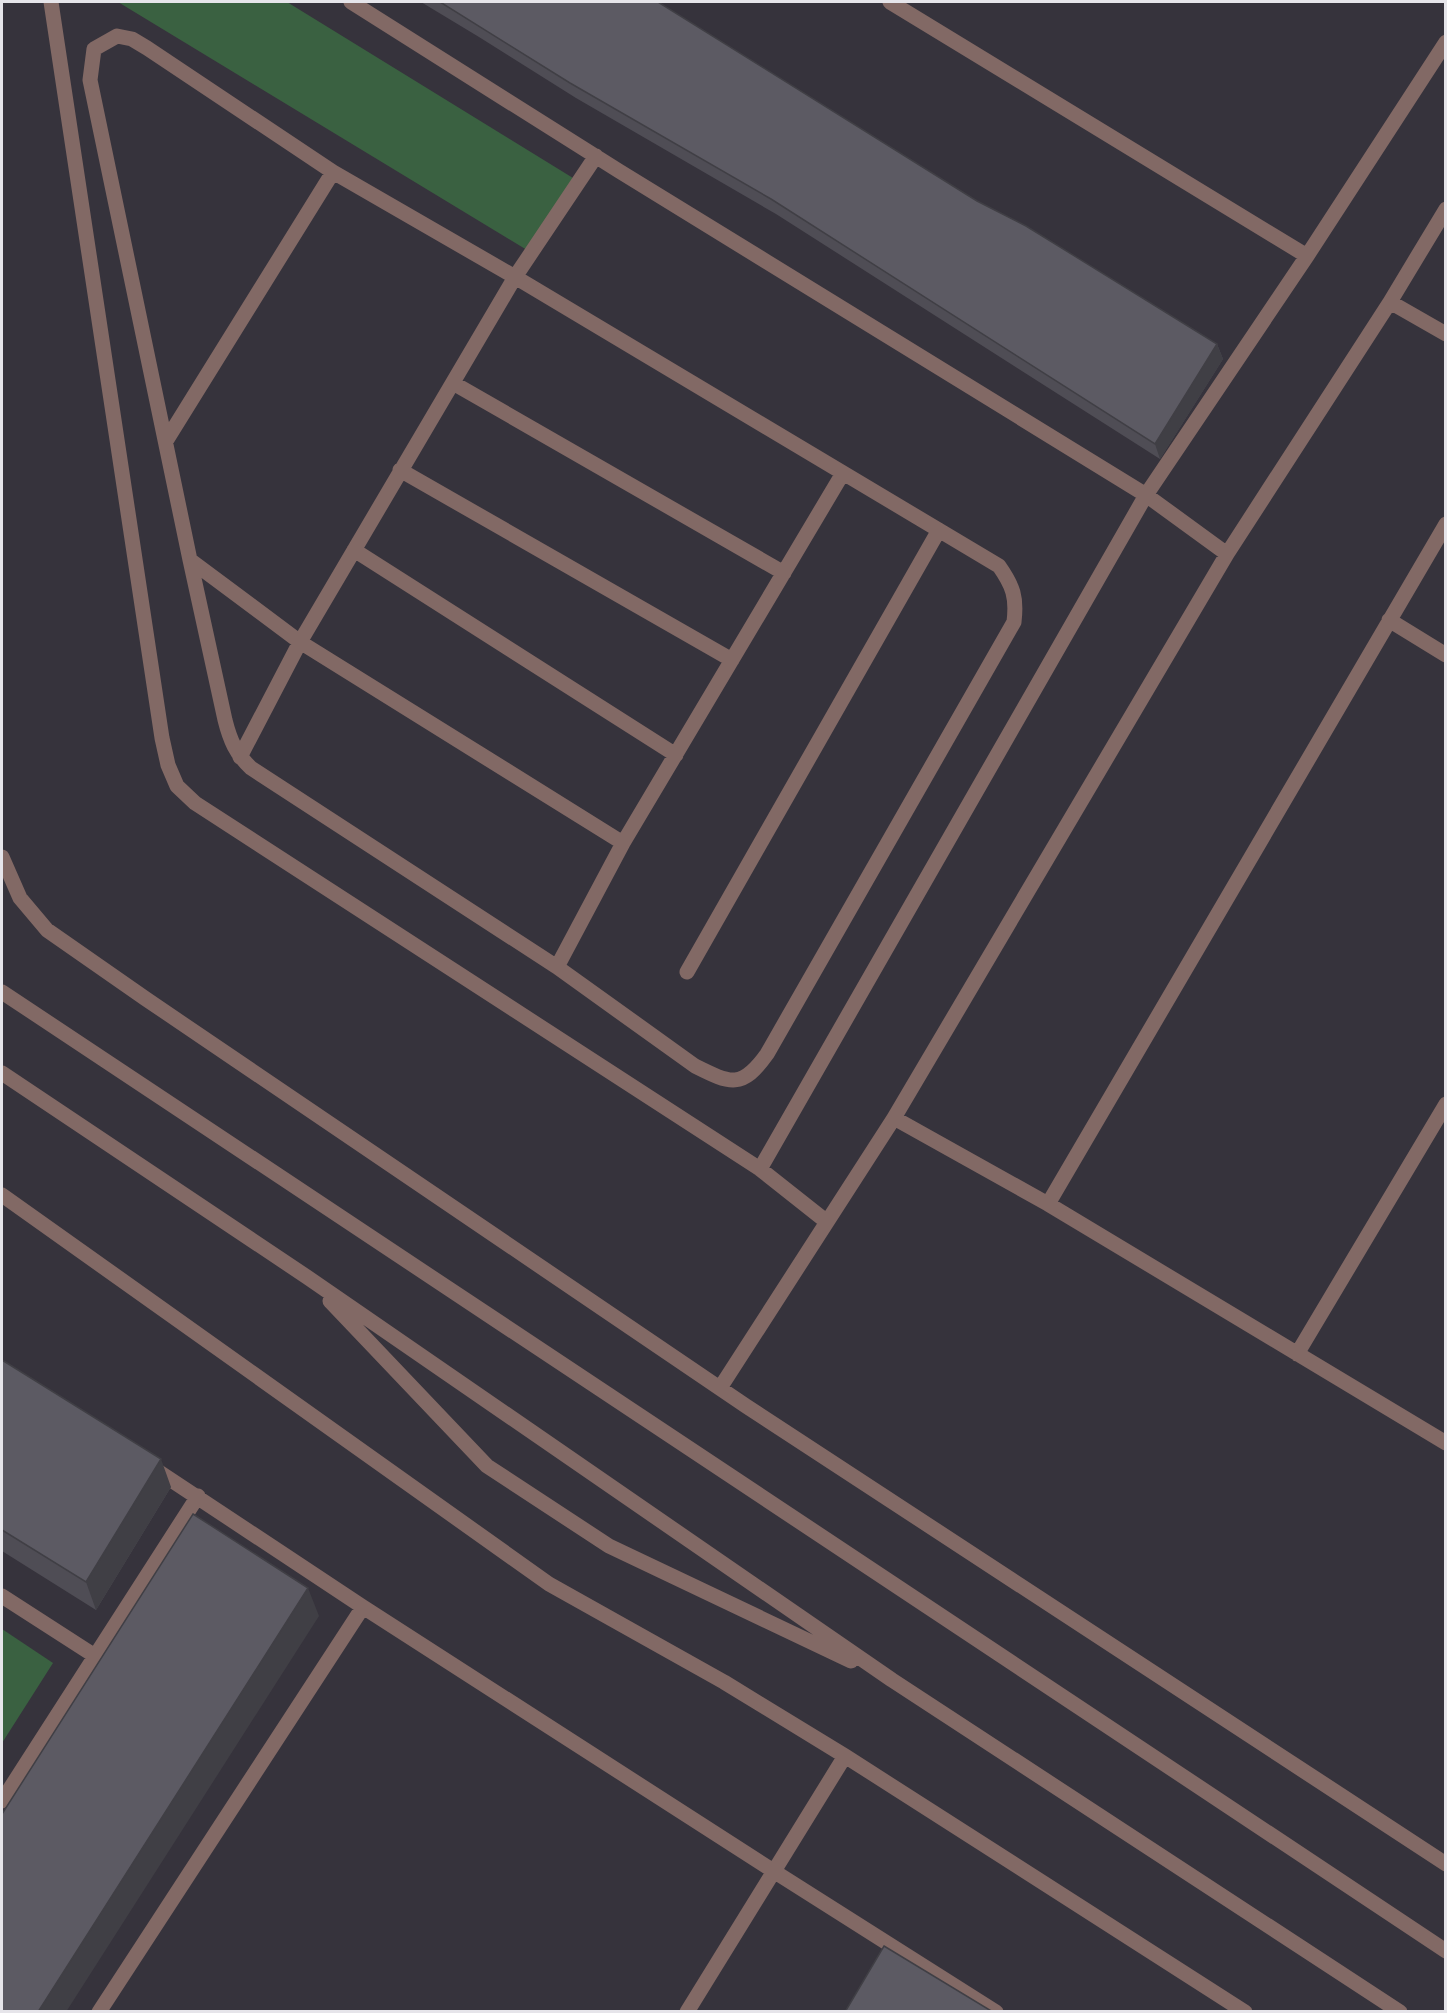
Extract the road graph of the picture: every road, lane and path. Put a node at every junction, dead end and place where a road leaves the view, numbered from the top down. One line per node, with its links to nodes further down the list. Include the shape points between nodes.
1 (51, 2): 37 (street, via 162,738 177,786 195,803)
2 (351, 2): 5 (street)
3 (890, 2): 8 (street)
4 (1446, 42): 8 (street)
5 (596, 156): 9 (street); 16 (street)
6 (333, 172): 9 (street); 13 (street); 13 (street, via 132,39 117,36 94,49 90,80)
7 (1446, 209): 10 (street)
8 (1307, 256): 16 (street)
9 (515, 277): 12 (street); 15 (street)
10 (1390, 302): 11 (street); 20 (street)
11 (1446, 334)
12 (453, 383): 14 (street); 22 (street)
13 (166, 441): 21 (street)
14 (400, 470): 19 (street); 26 (street)
15 (843, 473): 18 (street); 22 (street)
16 (1146, 495): 20 (street); 37 (street)
17 (1446, 524): 23 (street)
18 (939, 530): 31 (street, via 999,566 1014,594 1014,622 755,1072 737,1081 719,1078 695,1066); 32 (street)
19 (354, 550): 24 (street); 27 (street)
20 (1227, 554): 36 (street)
21 (190, 560): 24 (street); 28 (street, via 225,720)
22 (784, 573): 26 (street)
23 (1389, 620): 25 (street); 39 (street)
24 (300, 642): 28 (street); 29 (street)
25 (1446, 655)
26 (732, 660): 27 (street)
27 (676, 755): 29 (street)
28 (240, 757): 31 (street, via 251,768)
29 (623, 843): 31 (street)
30 (2, 857): 43 (street, via 20,898 47,930)
31 (556, 967)
32 (687, 972)
33 (2, 992): 55 (street)
34 (2, 1073): 41 (street)
35 (1446, 1104): 42 (street)
36 (894, 1118): 39 (street); 40 (street)
37 (760, 1169): 40 (street)
38 (2, 1195): 51 (street, via 549,1584 724,1682)
39 (1048, 1204): 42 (street)
40 (827, 1222): 43 (street)
41 (307, 1277): 50 (street); 50 (street, via 488,1466 609,1546)
42 (1297, 1354): 44 (street)
43 (720, 1388): 53 (street)
44 (1446, 1443)
45 (139, 1458): 46 (street)
46 (198, 1496): 48 (street); 49 (street)
47 (2, 1596): 49 (street)
48 (363, 1607): 54 (street); 56 (street)
49 (95, 1656): 52 (street)
50 (892, 1680): 60 (street)
51 (845, 1756): 54 (street); 59 (street)
52 (2, 1801)
53 (1446, 1864)
54 (775, 1872): 57 (street); 58 (street)
55 (1446, 1951)
56 (99, 2012)
57 (687, 2012)
58 (996, 2012)
59 (1245, 2012)
60 (1400, 2012)

